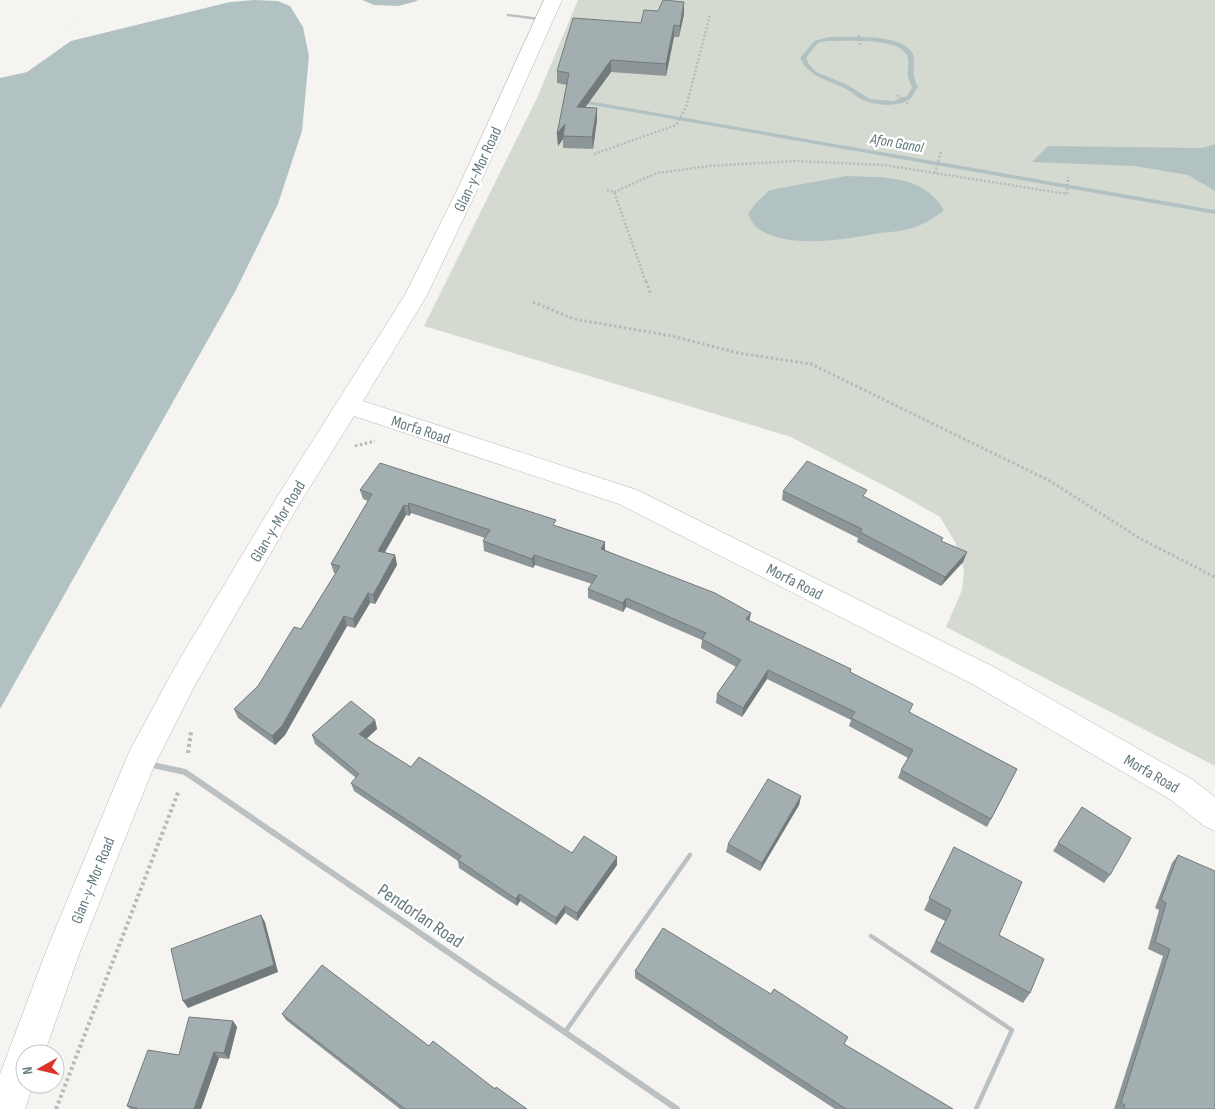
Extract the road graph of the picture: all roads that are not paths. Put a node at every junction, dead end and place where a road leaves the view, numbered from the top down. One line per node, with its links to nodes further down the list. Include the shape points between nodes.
1 (548, 10): 2 (lane); 3 (street, Glan-y-Mor Road, via 416,295)
2 (508, 16)
3 (348, 404): 4 (street, Glan-y-Mor Road, via 186,676); 5 (street, Morfa Road, via 628,497 986,677 1182,790)
4 (140, 762): 8 (street, Pendorlan Road, via 185,772); 9 (street, Glan-y-Mor Road)
5 (1215, 816)
6 (690, 855): 8 (lane)
7 (870, 936): 13 (lane, via 1012,1030)
8 (565, 1032): 12 (street, Pendorlan Road)
9 (29, 1044)
10 (15, 1083): 11 (street, Glan-y-Mor Road)
11 (6, 1109)
12 (677, 1109)
13 (976, 1109)

